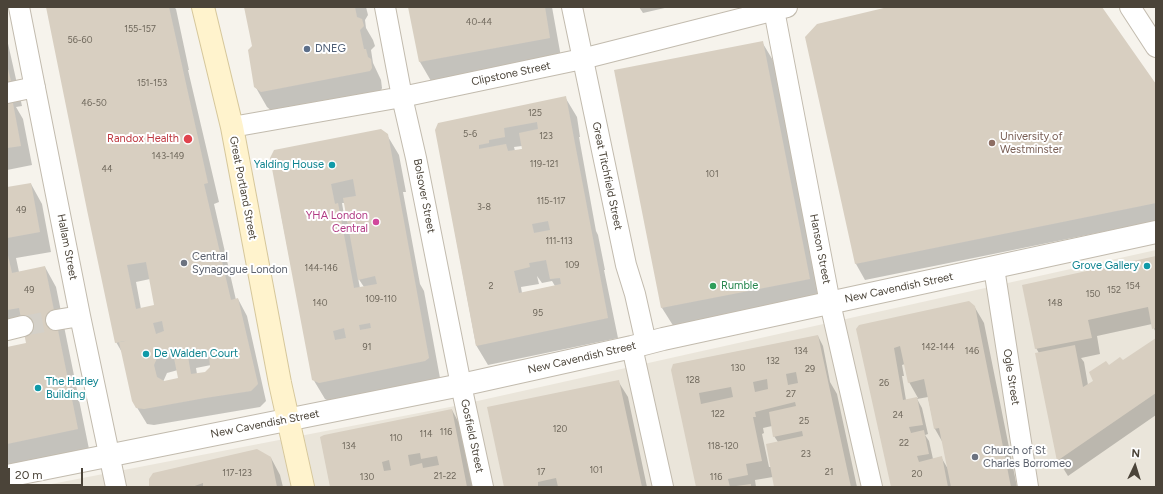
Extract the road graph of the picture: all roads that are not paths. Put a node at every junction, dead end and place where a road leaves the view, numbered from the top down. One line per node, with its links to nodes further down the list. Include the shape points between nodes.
1 (19, 7): 9 (street, Hallam Street)
2 (203, 7): 12 (main road, Great Portland Street)
3 (384, 7): 11 (street, Bolsover Street)
4 (572, 7): 8 (street, Great Titchfield Street)
5 (1130, 7): 7 (street)
6 (780, 9): 8 (street, Clipstone Street); 15 (street, Hanson Street)
7 (1156, 48)
8 (582, 59): 11 (street, Clipstone Street); 18 (street, Great Titchfield Street, via 626,265 635,294)
9 (35, 87): 10 (street); 16 (street, Hallam Street)
10 (7, 93)
11 (402, 97): 12 (street, Clipstone Street); 19 (street, Bolsover Street)
12 (232, 127): 20 (main road, Great Portland Street)
13 (1156, 232): 14 (street, New Cavendish Street)
14 (994, 268): 15 (street, New Cavendish Street); 28 (street, Ogle Street)
15 (830, 303): 18 (street, New Cavendish Street); 27 (street, Hanson Street)
16 (80, 316): 17 (street); 21 (street, Hallam Street)
17 (56, 320)
18 (639, 345): 19 (street, New Cavendish Street); 26 (street, Great Titchfield Street)
19 (461, 385): 20 (street, New Cavendish Street); 25 (street, Gosfield Street)
20 (288, 420): 21 (street, New Cavendish Street); 24 (main road, Great Portland Street)
21 (109, 455): 22 (street, New Cavendish Street); 23 (street, Hallam Street)
22 (7, 476)
23 (116, 487)
24 (303, 487)
25 (483, 487)
26 (663, 487)
27 (872, 487)
28 (1028, 487)

